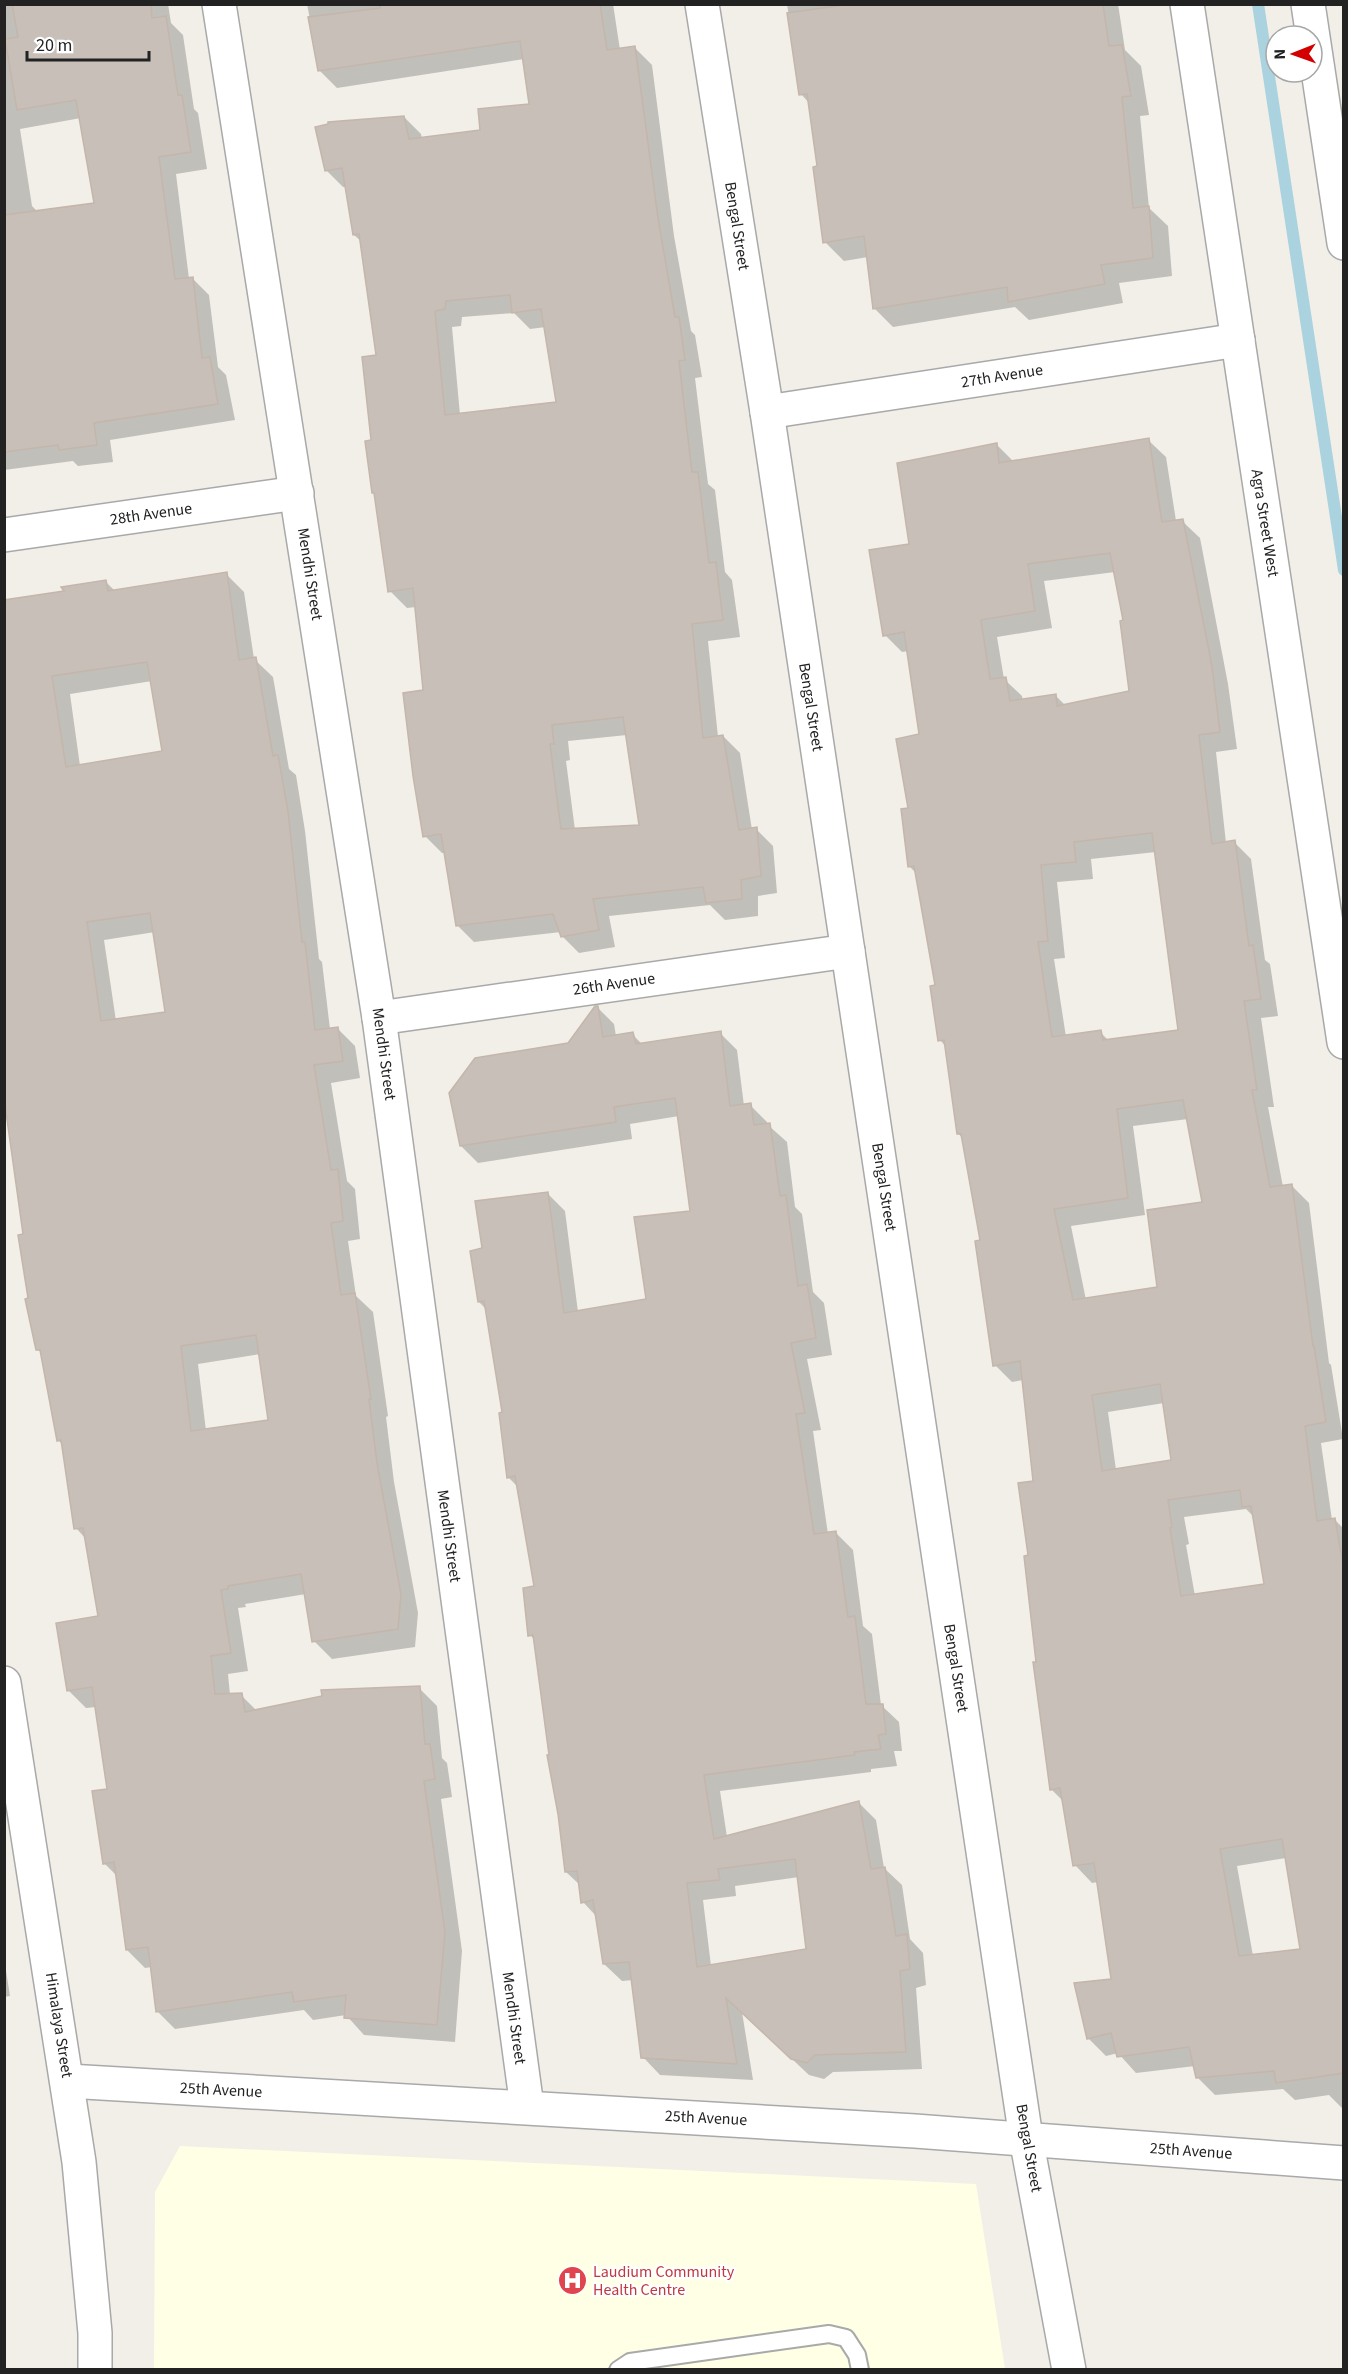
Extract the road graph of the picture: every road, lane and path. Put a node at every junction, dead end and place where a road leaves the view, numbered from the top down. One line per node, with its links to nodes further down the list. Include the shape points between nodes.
1 (219, 4): 8 (street, Mendhi Street)
2 (702, 4): 7 (street, Bengal Street)
3 (1188, 4): 6 (street, Agra Street West)
4 (1308, 4): 5 (street)
5 (1344, 243)
6 (1238, 340): 7 (street, 27th Avenue); 12 (street, Agra Street West)
7 (767, 412): 10 (street, Bengal Street)
8 (297, 493): 9 (street, 28th Avenue); 11 (street, Mendhi Street)
9 (4, 536)
10 (848, 951): 11 (street, 26th Avenue); 17 (street, Bengal Street)
11 (379, 1018): 16 (street, Mendhi Street)
12 (1344, 1042)
13 (4, 1683): 14 (street, Himalaya Street)
14 (11, 1773): 15 (street, Himalaya Street)
15 (68, 2081): 16 (street, 25th Avenue); 19 (street, Himalaya Street, via 95,2333)
16 (526, 2108): 17 (street, 25th Avenue)
17 (1026, 2138): 18 (street, 25th Avenue); 22 (street, Bengal Street)
18 (1344, 2163)
19 (94, 2370)
20 (618, 2370): 21 (lane, via 630,2362 829,2334 846,2338 857,2355)
21 (860, 2370)
22 (1069, 2370)

